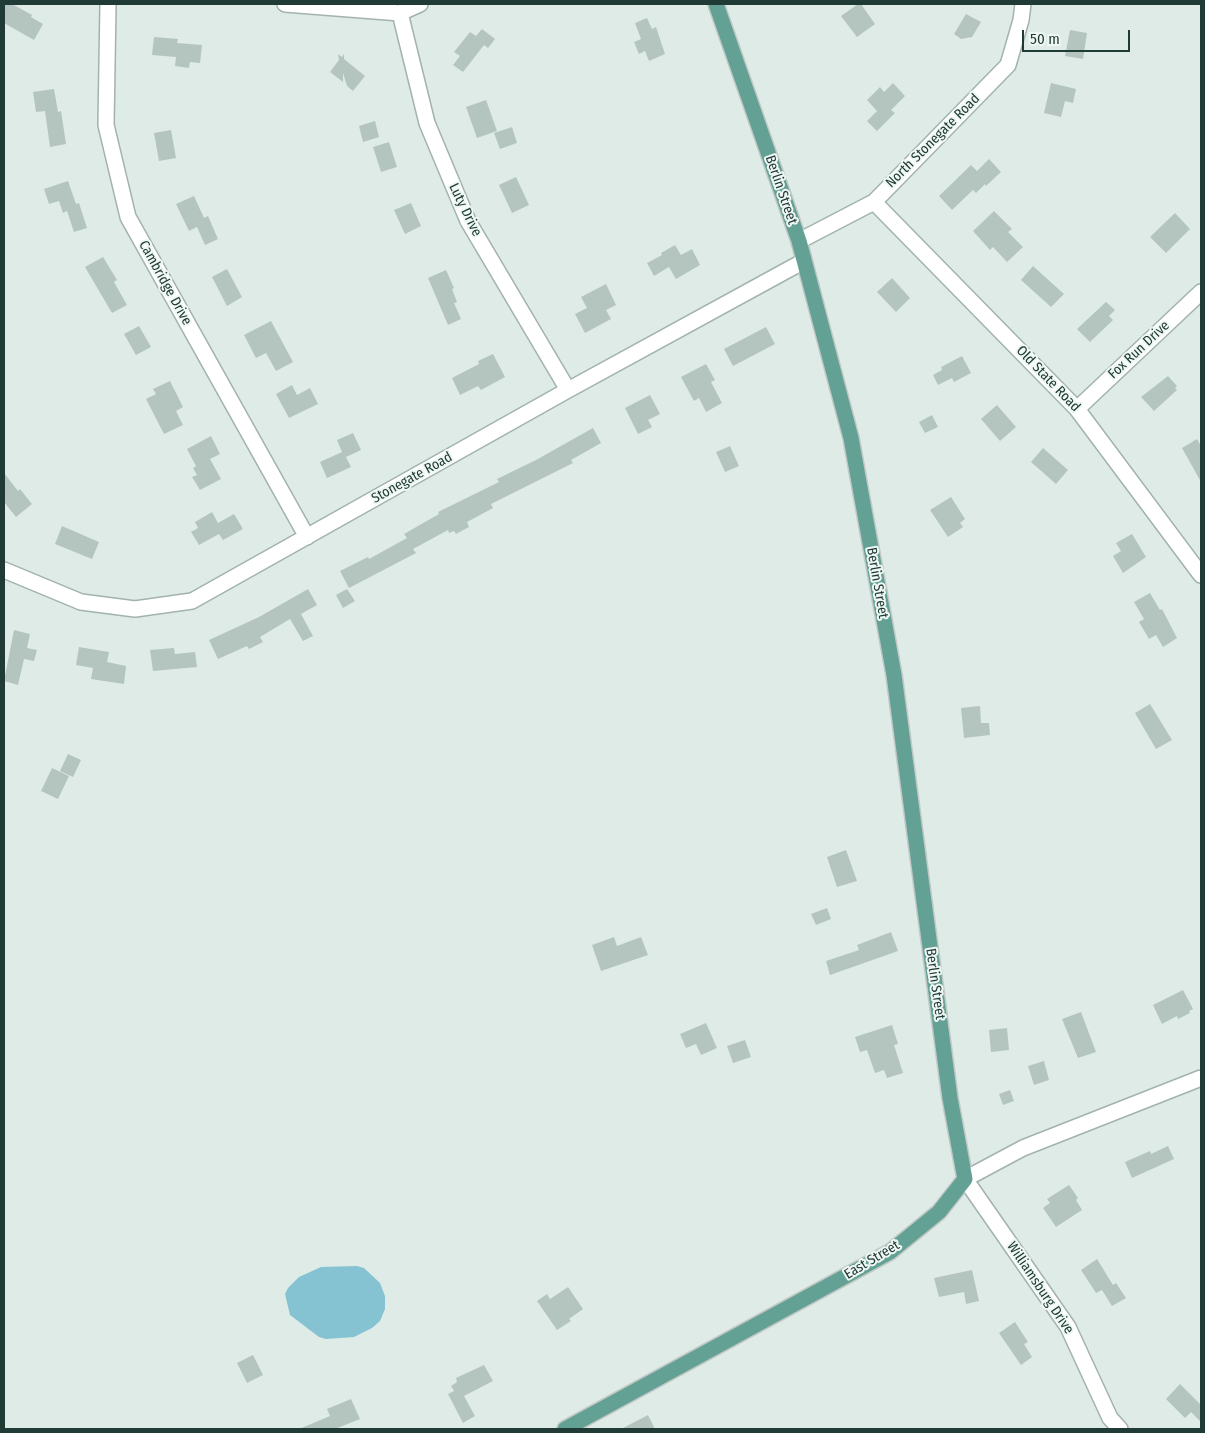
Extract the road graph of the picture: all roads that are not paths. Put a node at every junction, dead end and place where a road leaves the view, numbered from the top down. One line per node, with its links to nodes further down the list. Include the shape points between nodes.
1 (108, 4): 13 (street, Cambridge Drive, via 106,125 128,217)
2 (285, 4): 6 (street)
3 (420, 4): 6 (street)
4 (716, 4): 8 (main road, Berlin Street)
5 (1023, 4): 7 (street, North Stonegate Road, via 1008,65)
6 (400, 13): 11 (street, Luty Drive, via 427,124 468,221)
7 (874, 202): 8 (street, North Stonegate Road); 12 (street, Old State Road)
8 (799, 241): 9 (main road, Berlin Street)
9 (804, 261): 11 (street, Stonegate Road); 17 (main road, Berlin Street, via 851,438 894,674 950,1098)
10 (1201, 292): 12 (street, Fox Run Drive)
11 (568, 390): 13 (street, Stonegate Road)
12 (1077, 409): 15 (street, Old State Road)
13 (307, 537): 14 (street, Stonegate Road, via 192,601 135,609 81,602)
14 (4, 570)
15 (1201, 575)
16 (1201, 1078): 17 (street, East Street, via 1023,1148)
17 (965, 1178): 18 (main road, East Street, via 939,1212 890,1252); 19 (street, Williamsburg Drive, via 1068,1327 1110,1418)
18 (565, 1429)
19 (1120, 1429)

